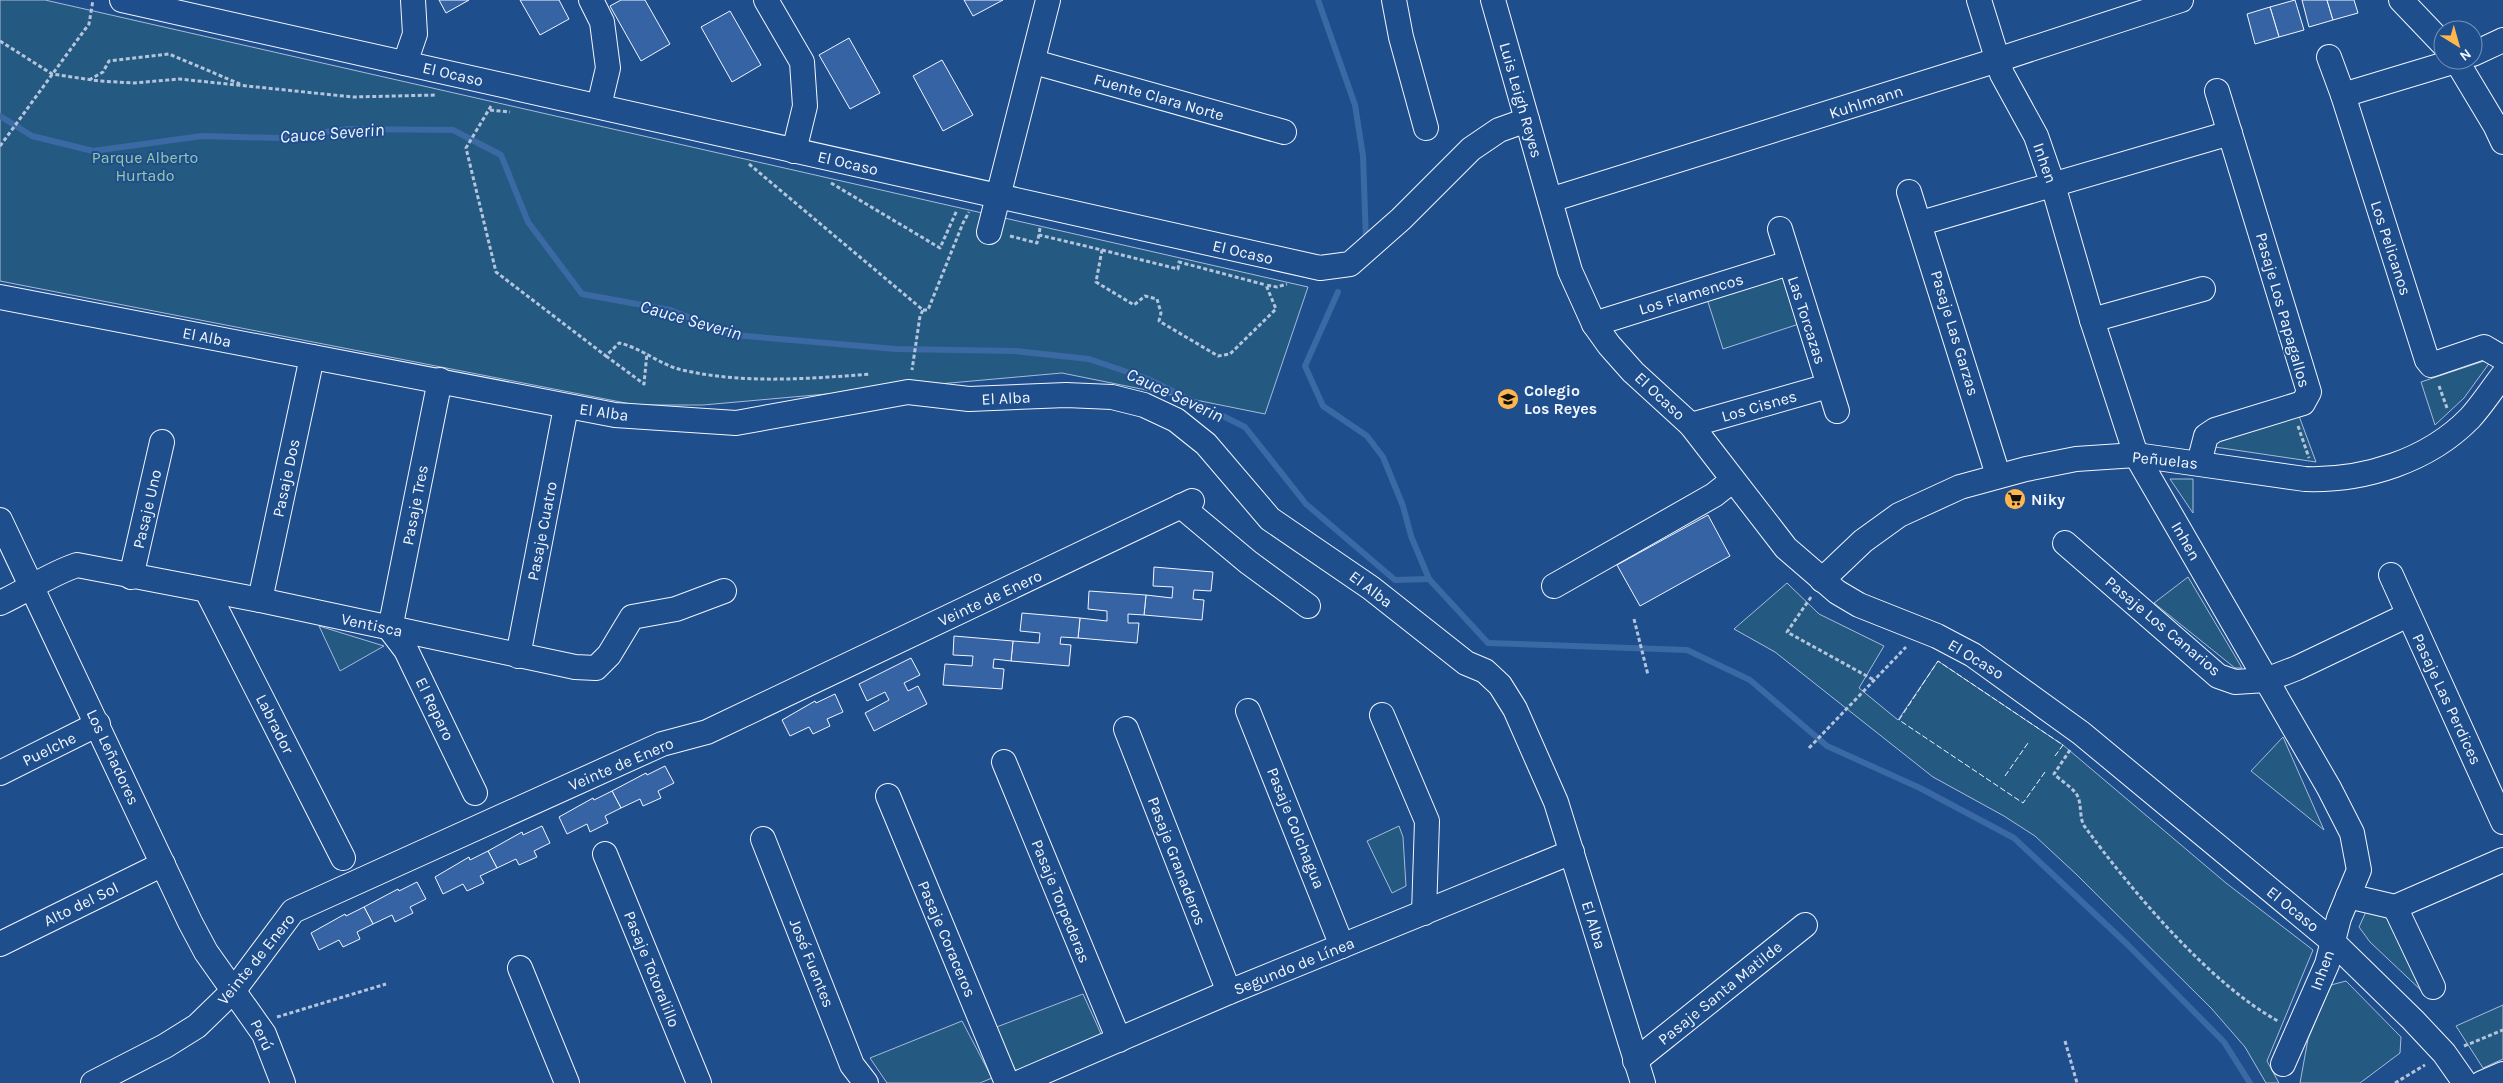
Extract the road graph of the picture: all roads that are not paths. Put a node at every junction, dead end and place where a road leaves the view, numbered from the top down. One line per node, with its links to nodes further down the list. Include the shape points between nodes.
1 (122, 0): 11 (street, El Ocaso)
2 (413, 0): 18 (street, via 415,34)
3 (591, 0): 23 (street, via 602,22 608,68)
4 (766, 0): 29 (street, via 802,62 805,106)
5 (1048, 0): 17 (street)
6 (1394, 0): 25 (street)
7 (1493, 0): 24 (street, Luis Leigh Reyes)
8 (1979, 0): 16 (street, Inhen)
9 (2181, 0): 16 (street, Kuhlmann)
10 (2401, 0): 12 (street)
11 (218, 10): 18 (street, El Ocaso)
12 (2433, 31)
13 (2503, 40): 14 (street)
14 (2483, 47)
15 (2329, 57): 22 (street, Los Pelicanos)
16 (1996, 60): 30 (street, Inhen, via 2036,136); 33 (street, Kuhlmann)
17 (1034, 62): 26 (street, Fuente Clara Norte); 32 (street)
18 (405, 63): 23 (street, El Ocaso)
19 (2433, 64): 22 (street)
20 (2466, 70): 28 (street)
21 (2216, 91): 27 (street, Pasaje Los Papagallos)
22 (2343, 95): 43 (street, Los Pelicanos, via 2427,360 2431,365 2484,347)
23 (599, 106): 29 (street, El Ocaso, via 750,152)
24 (1527, 120): 32 (street, El Ocaso, via 1499,130 1471,149 1395,225 1350,264 1320,268 1298,264); 33 (street, Luis Leigh Reyes)
25 (1426, 128)
26 (1284, 132)
27 (2230, 133): 30 (street); 52 (street, Pasaje Los Papagallos, via 2309,392 2303,402 2215,430 2206,436)
28 (2503, 142)
29 (794, 150): 32 (street, El Ocaso, via 960,197)
30 (2053, 185): 34 (street); 40 (street, Inhen)
31 (1909, 192): 34 (street, Pasaje Las Garzas)
32 (1000, 197): 36 (street)
33 (1550, 200): 41 (street, El Ocaso, via 1570,271)
34 (1921, 224): 53 (street, Pasaje Las Garzas)
35 (1780, 229): 37 (street, Las Torcazas)
36 (989, 232)
37 (1789, 264): 41 (street, Los Flamencos); 46 (street, Las Torcazas)
38 (2203, 289): 40 (street)
39 (0, 297): 42 (street, El Alba)
40 (2092, 320): 51 (street, Inhen)
41 (1594, 324): 49 (street, El Ocaso, via 1608,345 1638,377)
42 (312, 357): 45 (street, El Alba); 64 (street, Pasaje Dos)
43 (2503, 358)
44 (2503, 375): 52 (street, Peñuelas, via 2470,418 2441,441 2407,461 2352,476 2305,479)
45 (440, 380): 47 (street, El Alba); 68 (street, Pasaje Tres)
46 (1828, 386): 48 (street, Las Torcazas); 49 (street, Los Cisnes)
47 (566, 407): 69 (street, Pasaje Cuatro); 81 (street, El Alba, via 615,415 736,423 910,382 969,399 1066,395 1112,397 1144,405 1176,420 1206,444 1270,519 1371,588 1466,663 1485,671 1500,685 1537,757)
48 (1837, 411)
49 (1691, 426): 54 (street, El Ocaso)
50 (162, 442): 58 (street, Pasaje Uno)
51 (2136, 454): 52 (street, Peñuelas); 53 (street, Peñuelas, via 2076,459); 70 (street, Inhen)
52 (2199, 464)
53 (1998, 475): 59 (street, Peñuelas, via 1960,487 1898,515 1863,541)
54 (1733, 480): 59 (street, El Ocaso, via 1786,548); 60 (street, via 1714,495)
55 (0, 520): 61 (street, Los Leñadores)
56 (2065, 543): 70 (street, Pasaje Los Canarios, via 2218,676 2235,682)
57 (2390, 575): 67 (street, Pasaje Las Perdices)
58 (131, 576): 61 (street, Ventisca, via 77,565 57,572); 62 (street, Ventisca)
59 (1822, 580): 90 (street, El Ocaso, via 1859,605 1973,655 2082,733)
60 (1554, 586)
61 (32, 588): 65 (street, Ventisca); 73 (street, Los Leñadores)
62 (207, 591): 64 (street, Ventisca); 83 (street, Labrador)
63 (724, 591): 69 (street, Ventisca, via 676,609 632,617 609,656 596,668)
64 (260, 600): 68 (street, Ventisca)
65 (0, 603)
66 (1308, 606): 95 (street, Veinte de Enero, via 1248,562 1186,504 707,732 662,744 293,911)
67 (2408, 614): 70 (street, Pasaje Los Canarios); 79 (street, Pasaje Las Perdices)
68 (390, 629): 69 (street, Ventisca); 77 (street, El Reparo, via 406,650)
69 (518, 656)
70 (2266, 680): 86 (street, Inhen, via 2352,833 2358,870)
71 (1248, 711): 92 (street, Pasaje Colchagua)
72 (1382, 715): 88 (street, via 1427,821)
73 (98, 724): 76 (street, Puelche); 85 (street, Los Leñadores)
74 (1126, 729): 96 (street, Pasaje Granaderos)
75 (1004, 762): 97 (street, Pasaje Torpederas)
76 (0, 773)
77 (475, 792)
78 (888, 796): 108 (street, Pasaje Coraceros)
79 (2503, 822)
80 (763, 840): 107 (street, José Fuentes, via 852,1065)
81 (1572, 852): 88 (street, Segundo de Línea); 98 (street, El Alba)
82 (605, 854): 106 (street, Pasaje Totoralillo)
83 (343, 858)
84 (2503, 860): 87 (street)
85 (163, 864): 91 (street, Alto del Sol); 95 (street, Los Leñadores, via 206,952)
86 (2348, 896): 87 (street); 90 (street, Inhen)
87 (2396, 907): 94 (street)
88 (1424, 913): 92 (street, Segundo de Línea)
89 (1805, 925): 98 (street, Pasaje Santa Matilde)
90 (2332, 941): 99 (street, Inhen, via 2327,964); 111 (street, El Ocaso, via 2444,1054)
91 (0, 944)
92 (1342, 946): 96 (street, Segundo de Línea)
93 (520, 968): 105 (street)
94 (2433, 987)
95 (234, 990): 101 (street, Veinte de Enero, via 197,1026); 104 (street, Perú, via 264,1034)
96 (1229, 992): 97 (street, Segundo de Línea)
97 (1119, 1040): 102 (street, Segundo de Línea)
98 (1635, 1060): 110 (street, El Alba)
99 (2283, 1064)
100 (2503, 1074): 112 (street)
101 (129, 1075): 103 (street, Veinte de Enero)
102 (1061, 1075): 109 (street, Segundo de Línea)
103 (93, 1083)
104 (283, 1083)
105 (567, 1083)
106 (700, 1083)
107 (866, 1083)
108 (1007, 1083)
109 (1018, 1083)
110 (1643, 1083)
111 (2465, 1083)
112 (2482, 1083)

